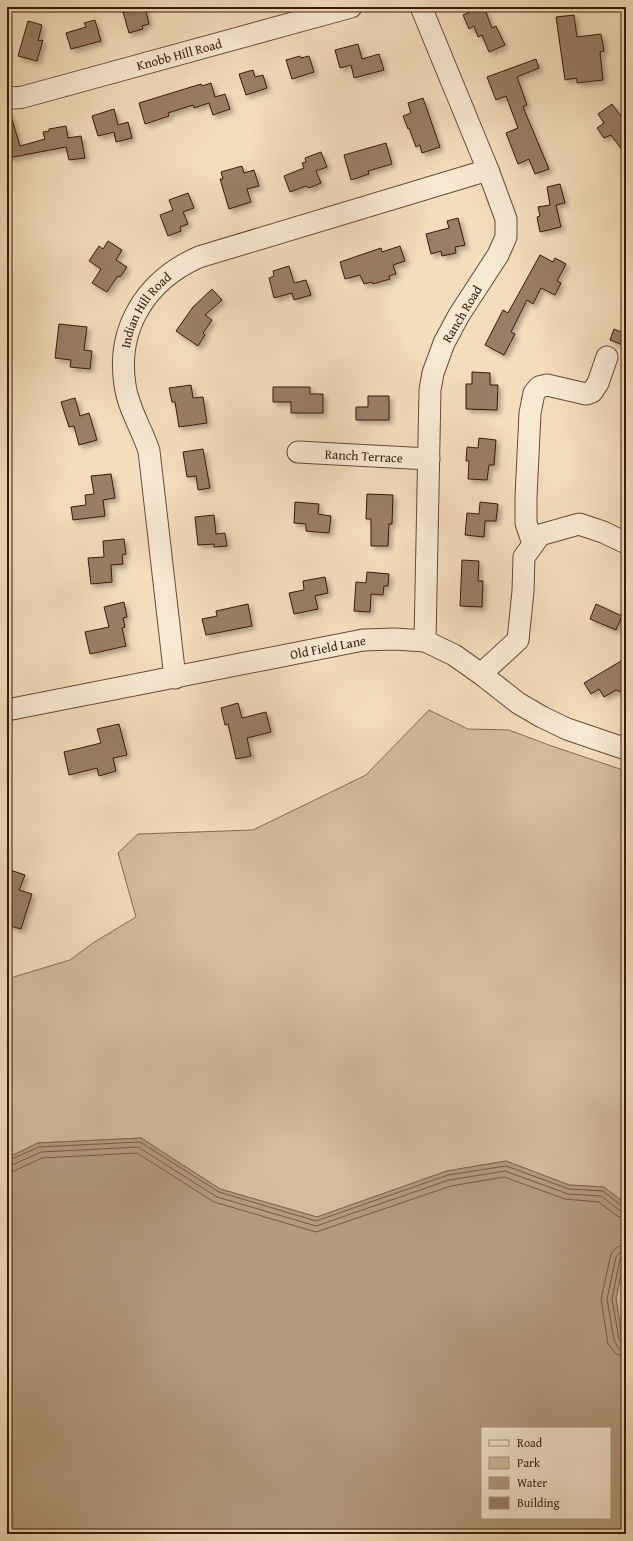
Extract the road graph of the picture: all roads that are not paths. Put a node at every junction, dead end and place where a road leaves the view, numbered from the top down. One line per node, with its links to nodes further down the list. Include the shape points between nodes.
1 (351, 7): 3 (street, Knobb Hill Road, via 23,97)
2 (421, 7): 4 (street, Ranch Road)
3 (7, 97)
4 (488, 170): 7 (street, Ranch Road, via 506,219 506,237 498,255 459,315 439,354 430,390); 12 (street, Indian Hill Road, via 199,257 169,274 146,295 128,333 124,358 125,385 149,451)
5 (607, 358): 9 (street, via 592,392 586,394 547,385 539,387 534,393 530,413 526,497 526,523)
6 (298, 452): 7 (street, Ranch Terrace)
7 (429, 459): 10 (street, Ranch Road)
8 (626, 543): 9 (street, via 579,524 540,535)
9 (533, 544): 11 (street, via 524,557 518,640)
10 (425, 641): 11 (street, Old Field Lane, via 454,655); 12 (street, Old Field Lane, via 395,638 364,640)
11 (482, 674): 14 (street, Old Field Lane, via 518,703 542,717 567,729)
12 (175, 678): 13 (street, Old Field Lane)
13 (7, 710)
14 (626, 749)

